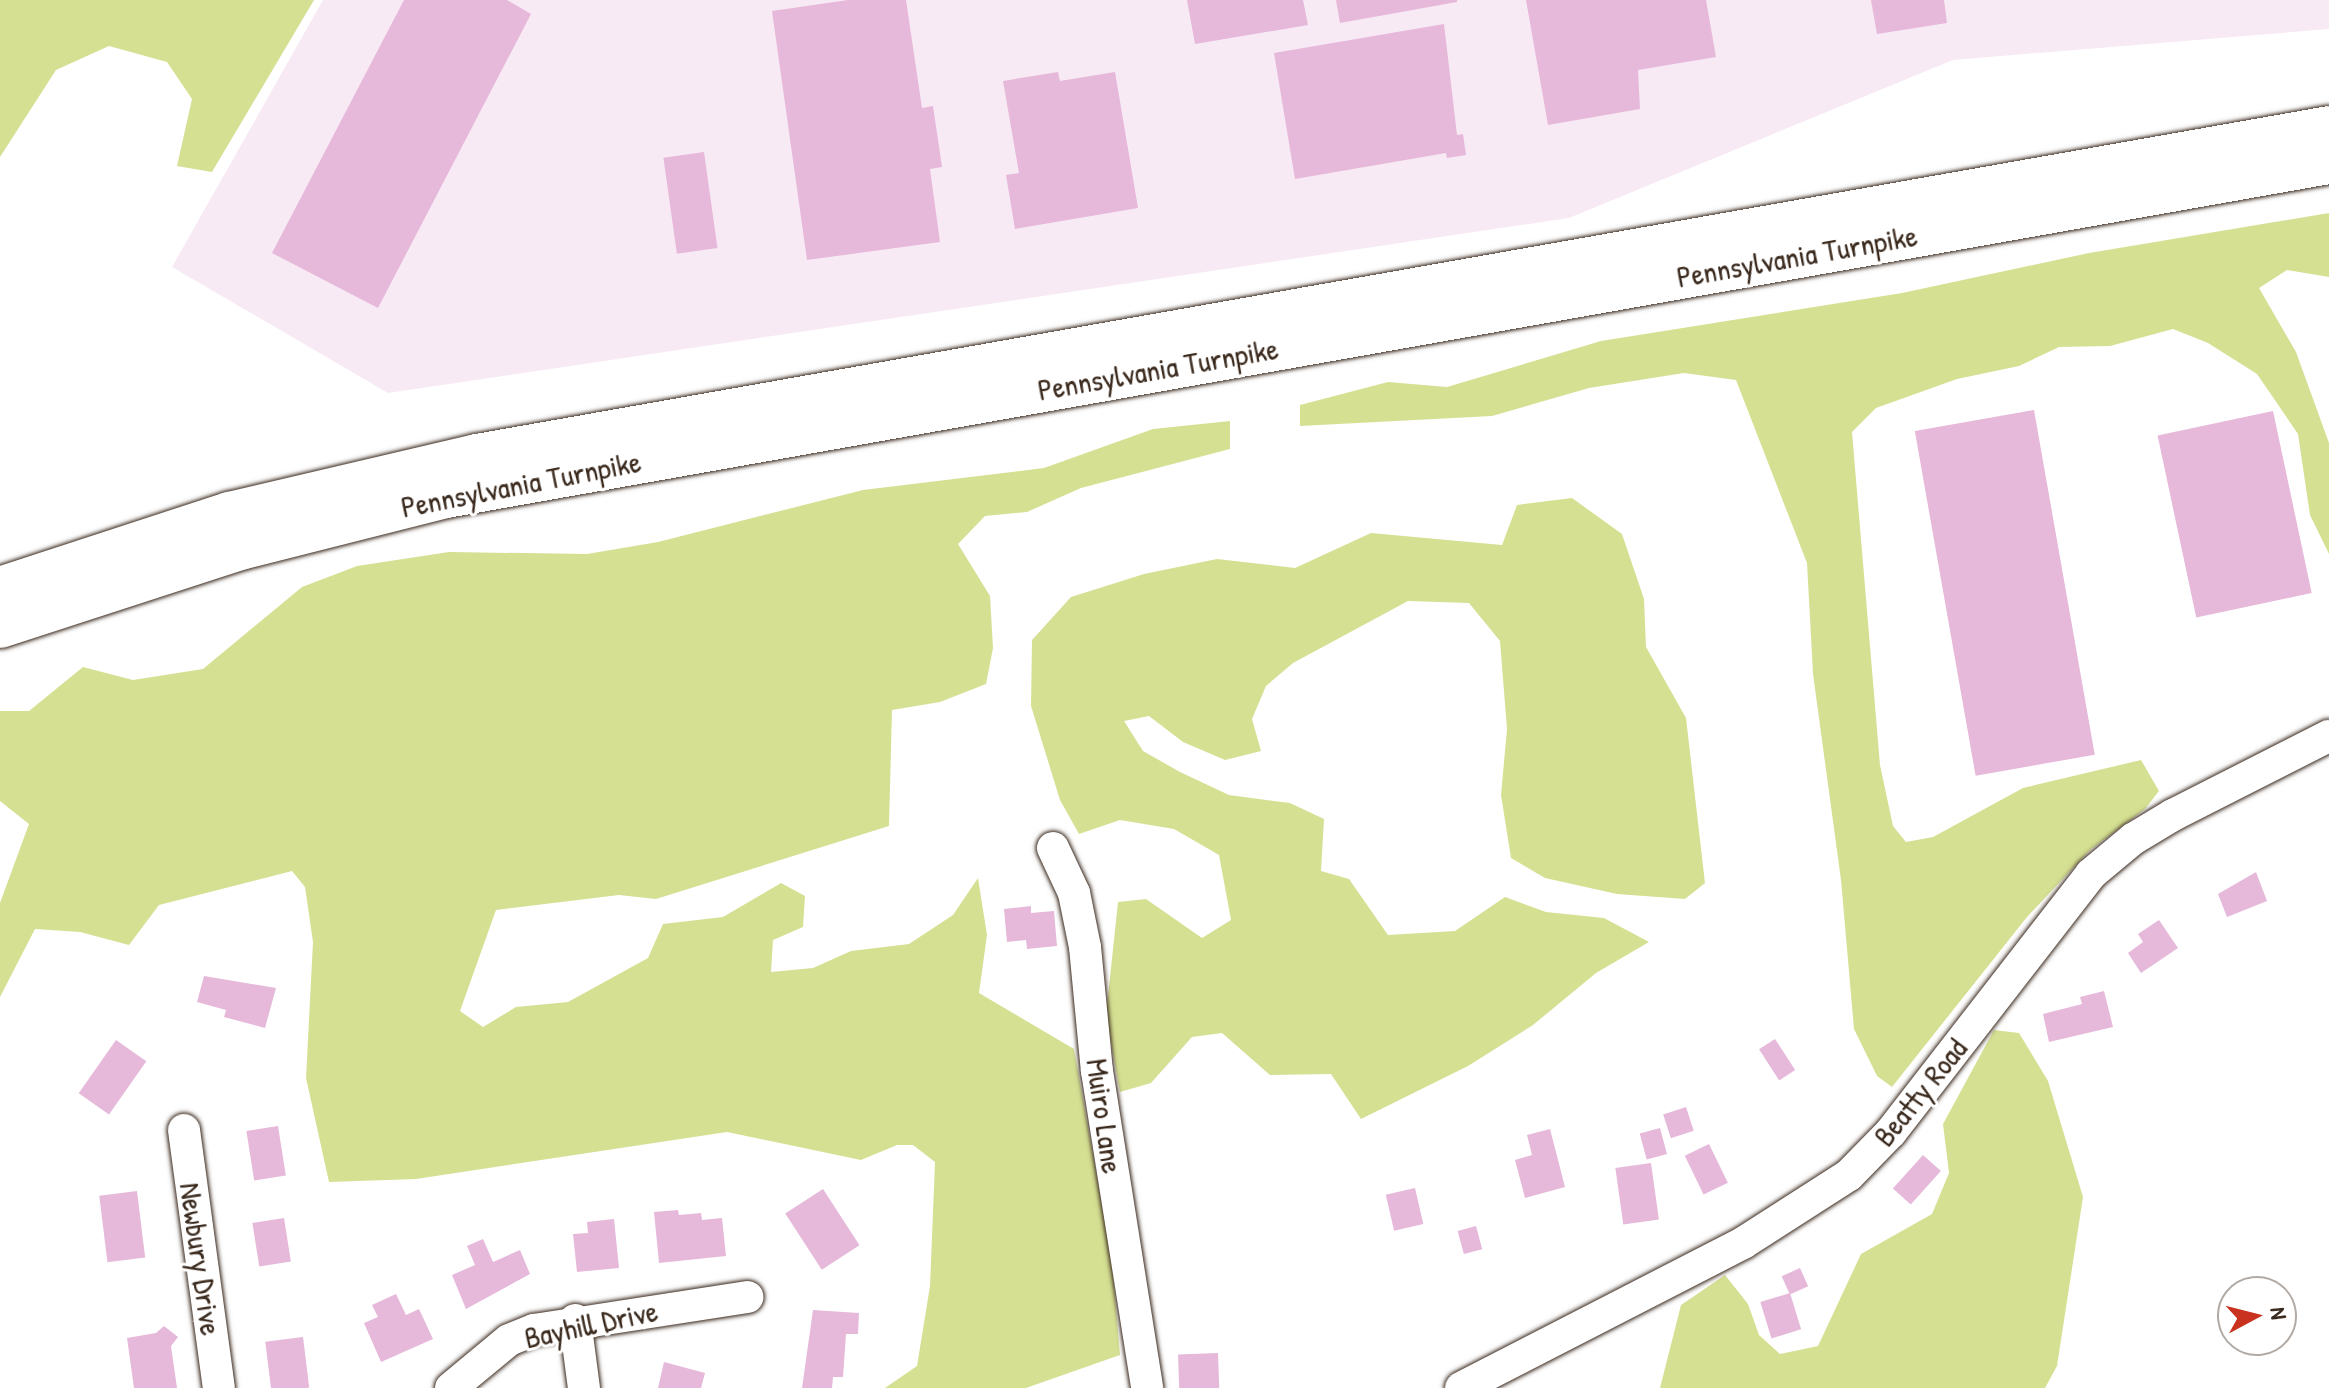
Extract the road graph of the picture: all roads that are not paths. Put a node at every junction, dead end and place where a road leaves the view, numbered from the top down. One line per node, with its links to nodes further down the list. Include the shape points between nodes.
1 (2329, 128): 3 (highway, Pennsylvania Turnpike, via 477,456 230,514)
2 (2329, 162): 4 (highway, Pennsylvania Turnpike, via 446,496 240,548)
3 (0, 589)
4 (0, 626)
5 (2329, 736): 14 (street, Beatty Road, via 2173,815 2091,874 1891,1132 1849,1175 1743,1243)
6 (1053, 848): 13 (street, Muiro Lane, via 1074,893 1085,947 1097,1071)
7 (184, 1130): 10 (street, Newbury Drive)
8 (747, 1297): 9 (street, Bayhill Drive)
9 (575, 1320): 11 (street, Bayhill Drive, via 509,1340); 12 (street)
10 (219, 1388)
11 (451, 1388)
12 (584, 1388)
13 (1147, 1388)
14 (1461, 1388)

